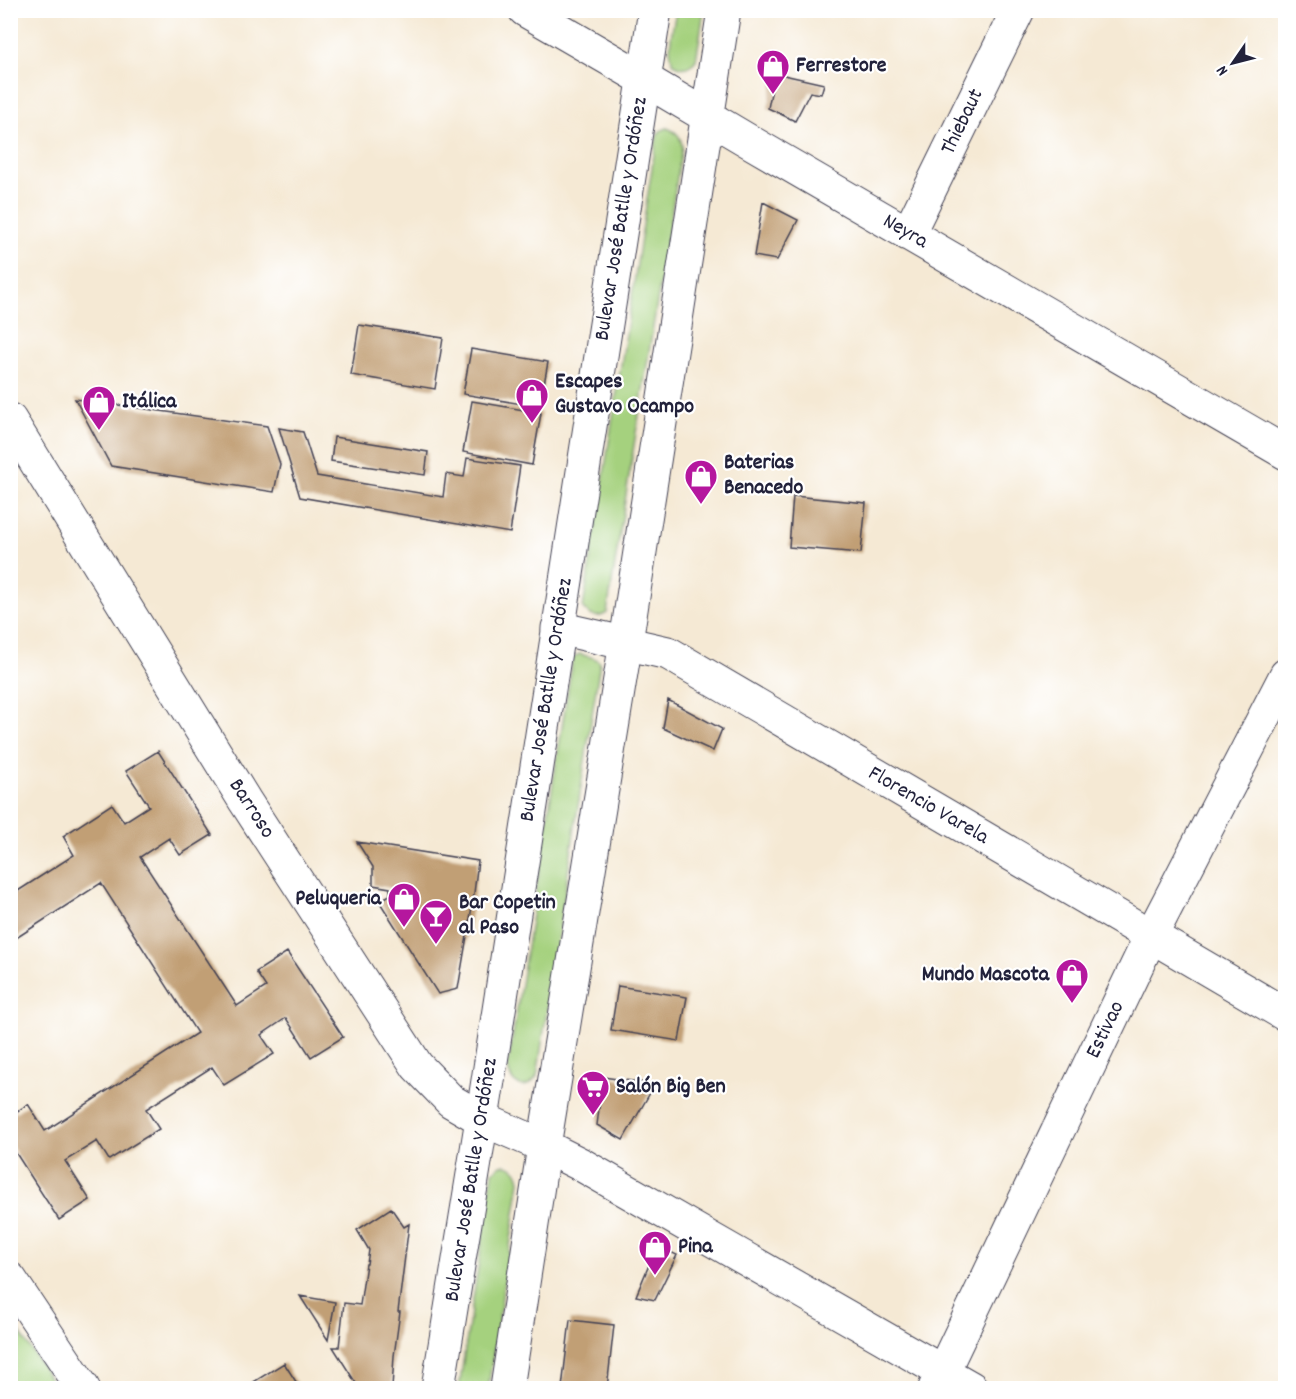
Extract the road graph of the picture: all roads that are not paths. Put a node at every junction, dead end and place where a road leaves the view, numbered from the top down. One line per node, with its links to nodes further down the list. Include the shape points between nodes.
1 (525, 10): 5 (street, Neyra)
2 (655, 10): 5 (street, Bulevar José Batlle y Ordóñez)
3 (724, 10): 6 (street)
4 (1018, 10): 7 (street, Thiebaut)
5 (645, 78): 6 (street, Neyra); 10 (street, Bulevar José Batlle y Ordóñez)
6 (707, 116): 7 (street, Neyra); 11 (street)
7 (908, 234): 9 (street, Neyra)
8 (10, 420): 15 (street, Barroso, via 245,801 417,1066 451,1101)
9 (1286, 453)
10 (558, 628): 11 (street, Florencio Varela); 15 (street, Bulevar José Batlle y Ordóñez)
11 (626, 642): 13 (street, Florencio Varela, via 668,653); 16 (street)
12 (1286, 675): 13 (street, Estivao)
13 (1151, 936): 14 (street, Florencio Varela); 18 (street, Estivao)
14 (1286, 1015)
15 (482, 1119): 16 (street, Barroso); 20 (street, Bulevar José Batlle y Ordóñez)
16 (544, 1146): 18 (street, Barroso); 21 (street)
17 (10, 1279): 19 (street)
18 (939, 1380): 22 (street, Barroso)
19 (83, 1389)
20 (438, 1389)
21 (507, 1389)
22 (971, 1389)

